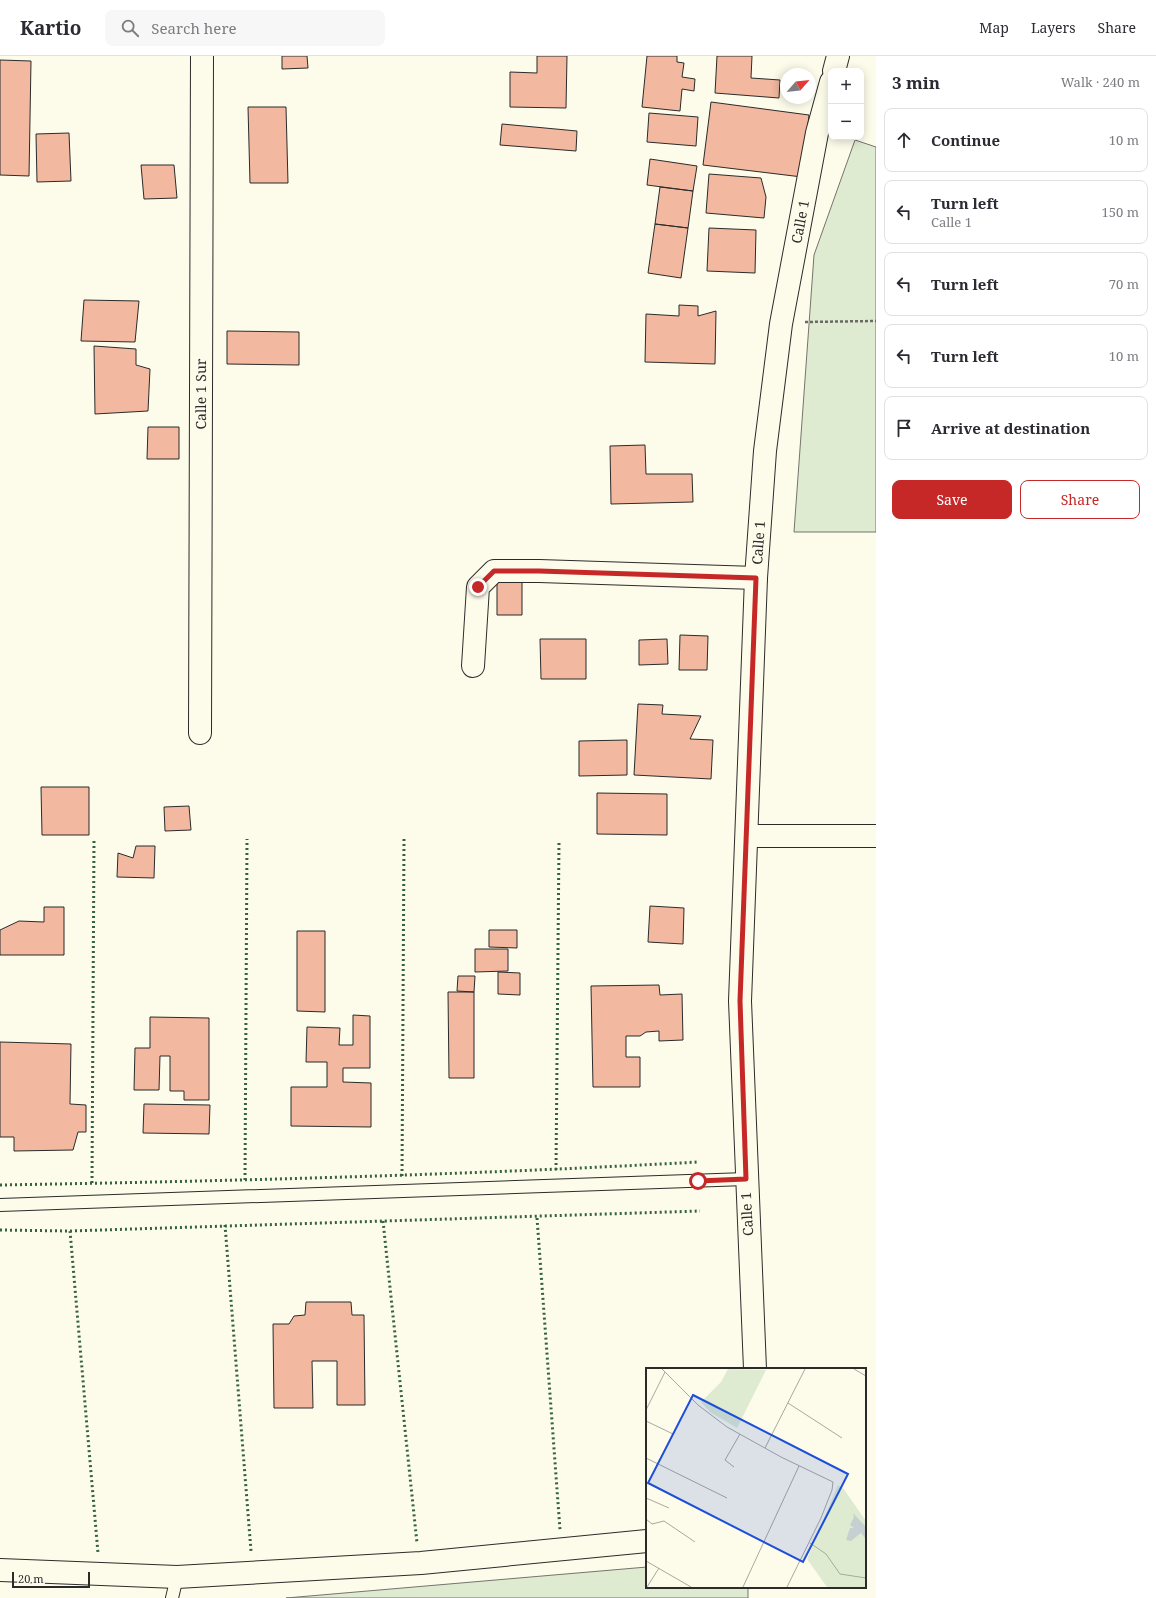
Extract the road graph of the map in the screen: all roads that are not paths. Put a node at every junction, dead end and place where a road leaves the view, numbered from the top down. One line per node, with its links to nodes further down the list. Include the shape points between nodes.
1 (202, 56): 7 (street, Calle 1 Sur)
2 (838, 56): 3 (street)
3 (835, 68)
4 (828, 93): 5 (street, Calle 1, via 817,133 781,324 765,451)
5 (756, 578): 6 (street, via 494,571 478,587); 8 (street, Calle 1)
6 (473, 666)
7 (200, 733)
8 (748, 836): 9 (street); 10 (street, Calle 1, via 740,1001)
9 (876, 836)
10 (746, 1179): 11 (lane); 12 (street, Calle 1)
11 (0, 1205)
12 (755, 1368)
13 (646, 1541): 15 (street, via 421,1563)
14 (0, 1570): 15 (street)
15 (177, 1577): 16 (lane)
16 (172, 1598)

